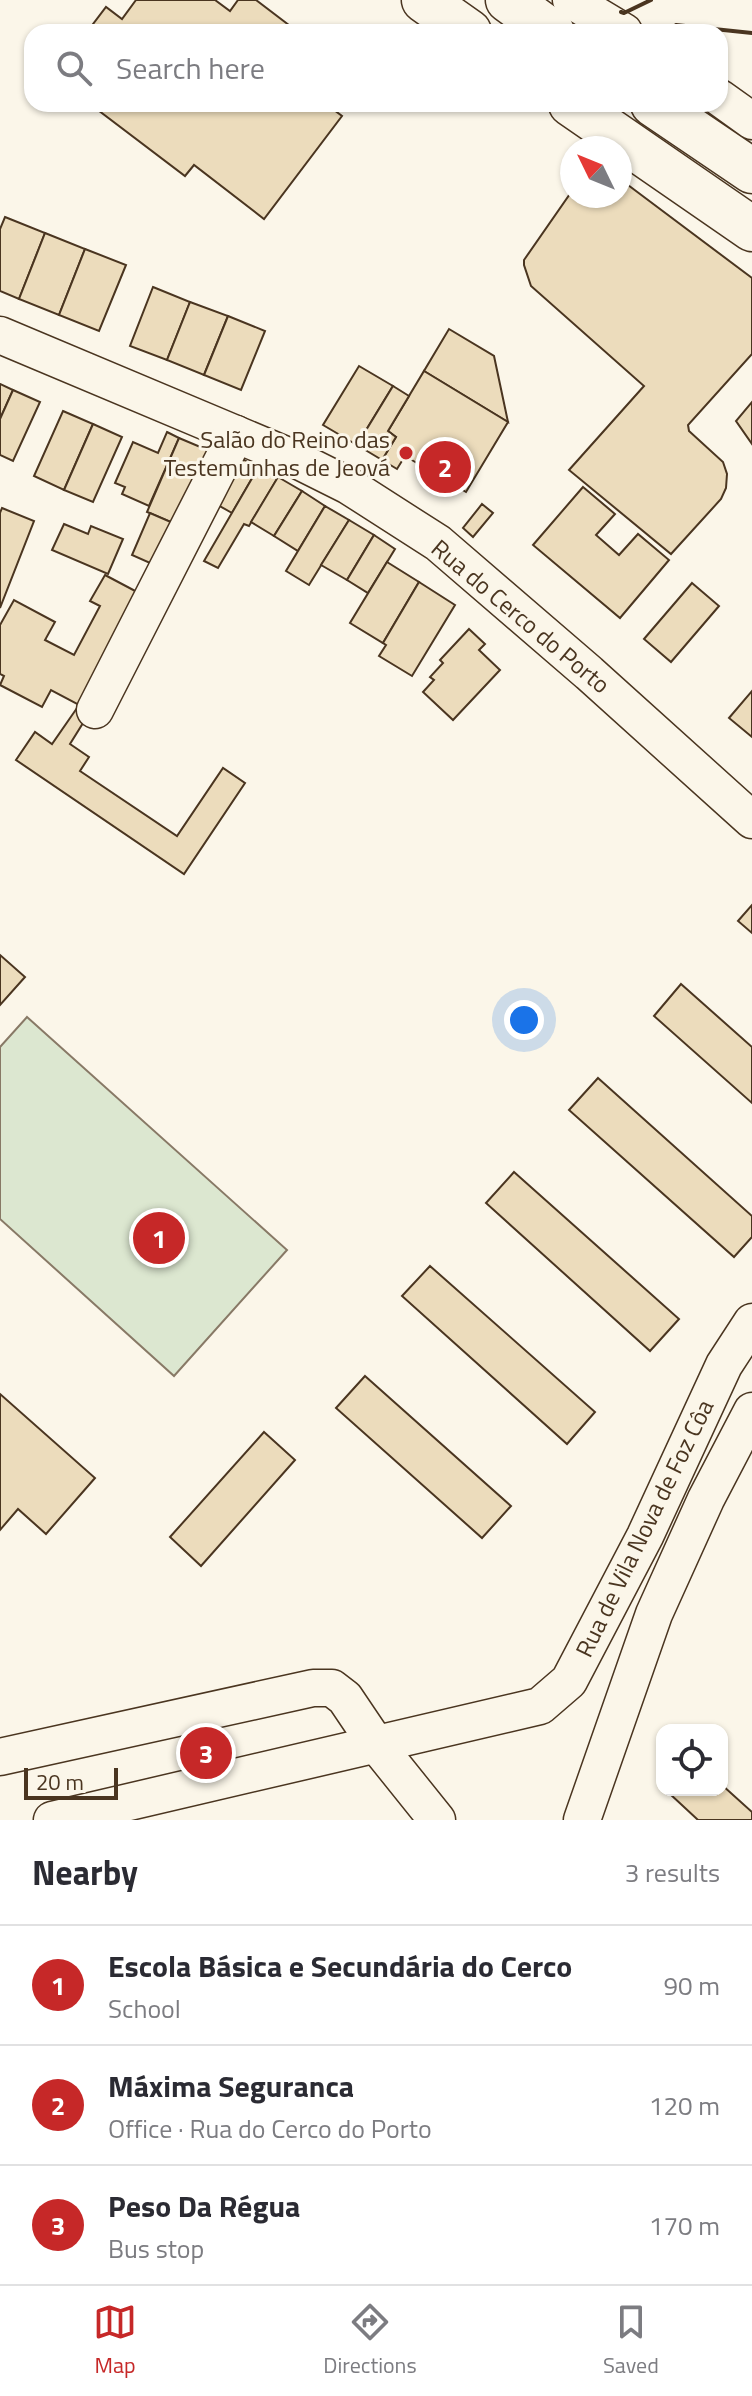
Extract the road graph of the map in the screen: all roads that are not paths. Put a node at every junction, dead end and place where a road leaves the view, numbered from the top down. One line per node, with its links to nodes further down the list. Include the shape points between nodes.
1 (424, 0): 4 (main road)
2 (508, 0): 5 (main road)
3 (571, 0): 6 (street)
4 (458, 24)
5 (541, 24)
6 (611, 24)
7 (728, 104): 10 (street)
8 (582, 112): 12 (main road)
9 (665, 112): 11 (main road)
10 (752, 121)
11 (752, 171)
12 (670, 174): 13 (main road); 14 (main road)
13 (752, 229)
14 (752, 261)
15 (0, 335): 16 (street, Rua do Cerco do Porto)
16 (236, 434): 17 (street); 18 (street, Rua do Cerco do Porto, via 349,486 438,543)
17 (95, 710)
18 (752, 820)
19 (752, 1322): 21 (street, Rua de Vila Nova de Foz Côa, via 724,1365 645,1536 569,1681 540,1706)
20 (752, 1411): 25 (street, Rua de Vila Nova de Foz Côa, via 654,1614)
21 (376, 1744): 22 (street, via 345,1698 332,1688 313,1688); 23 (street, Rua de Vila Nova de Foz Côa); 24 (street)
22 (0, 1757)
23 (52, 1820)
24 (437, 1820)
25 (582, 1820)

